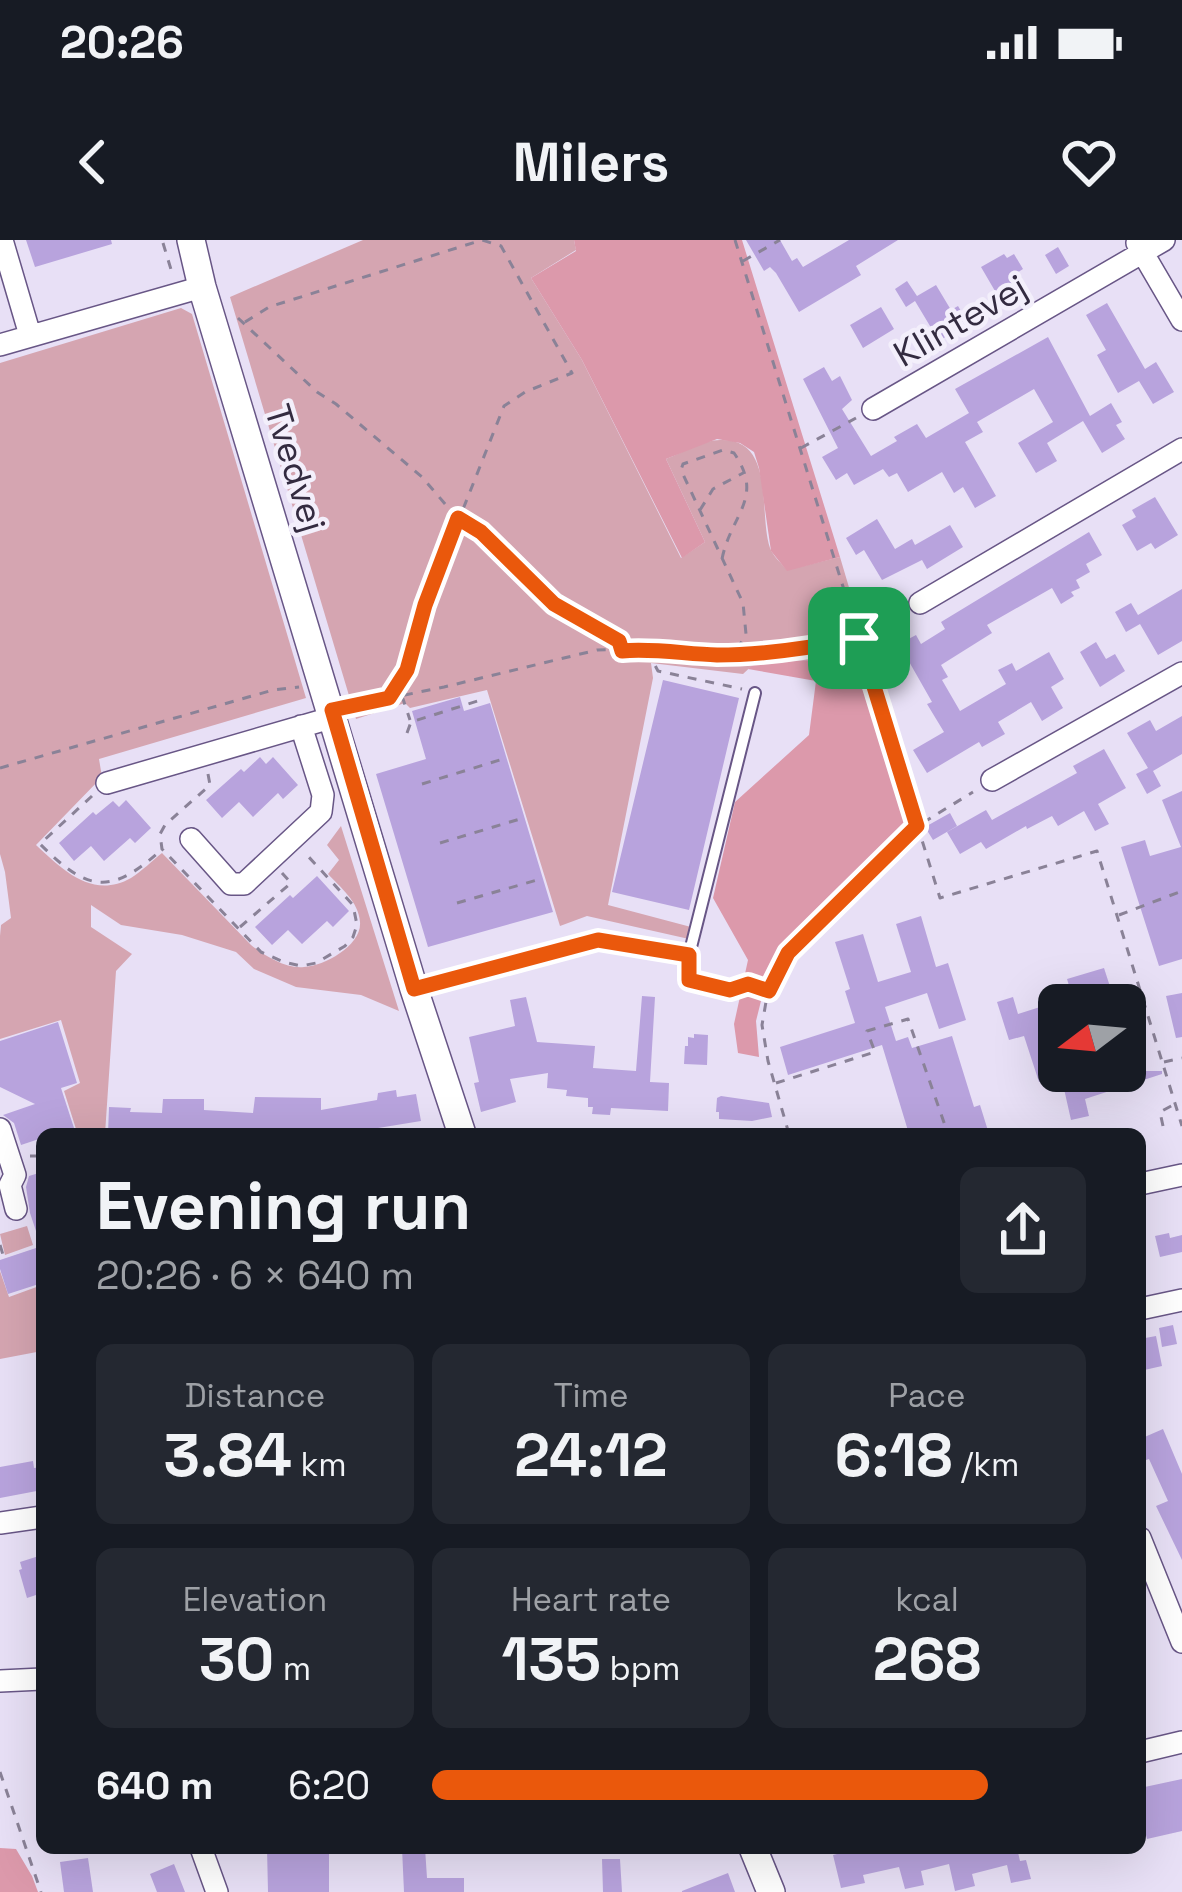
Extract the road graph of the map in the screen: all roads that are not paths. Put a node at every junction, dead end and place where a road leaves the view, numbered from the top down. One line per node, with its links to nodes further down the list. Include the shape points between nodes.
1 (2, 240): 7 (street)
2 (1164, 240): 4 (street, Klintevej)
3 (177, 242): 5 (street, Tvedvej)
4 (1139, 246): 6 (street); 9 (street, Klintevej)
5 (202, 286): 7 (street); 14 (street, Tvedvej)
6 (1182, 320)
7 (30, 335): 8 (street)
8 (0, 345)
9 (873, 409)
10 (1182, 449): 11 (street)
11 (920, 603)
12 (1182, 673): 16 (street)
13 (755, 693): 19 (lane, via 689,955 598,940)
14 (330, 703): 15 (street); 19 (street, Tvedvej)
15 (301, 726): 17 (street); 18 (street, via 321,812 244,884 231,884)
16 (992, 780)
17 (107, 783)
18 (190, 838)
19 (414, 989): 20 (street, Tvedvej)
20 (460, 1128)
21 (0, 1129): 24 (street)
22 (1182, 1175): 23 (street)
23 (1146, 1183)
24 (16, 1209)
25 (1182, 1300): 26 (street)
26 (1146, 1308)
27 (36, 1518): 28 (street)
28 (0, 1523)
29 (1146, 1553): 30 (street)
30 (1182, 1642)
31 (36, 1679): 32 (street)
32 (0, 1681)
33 (1182, 1742): 34 (street)
34 (1146, 1751)
35 (203, 1854): 37 (street)
36 (754, 1854): 38 (street)
37 (217, 1892)
38 (770, 1892)

